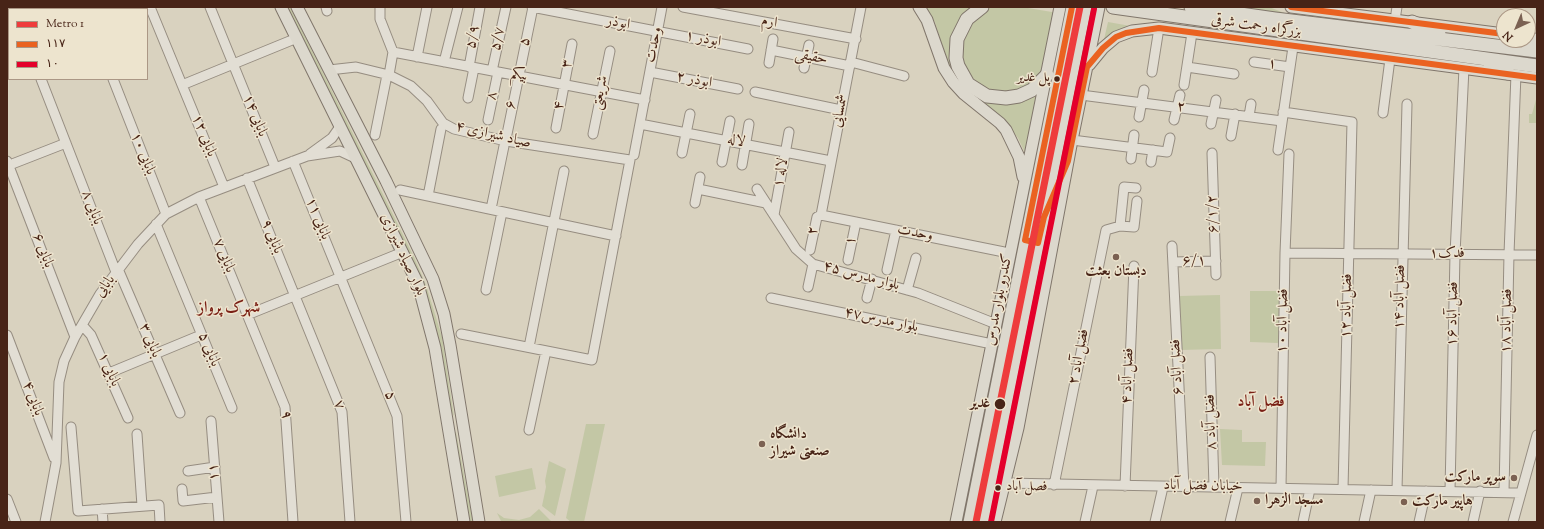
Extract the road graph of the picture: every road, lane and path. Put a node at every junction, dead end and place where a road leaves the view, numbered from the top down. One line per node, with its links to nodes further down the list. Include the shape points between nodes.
1 (150, 7): 77 (street, بابایی ۱۲)
2 (210, 7): 52 (street, بابایی ۱۴)
3 (281, 7): 32 (main road, بلوار صیاد شیرازی)
4 (297, 7): 61 (main road, بلوار صیاد شیرازی)
5 (380, 7): 44 (street, via 380,19)
6 (427, 7): 45 (street)
7 (458, 7): 49 (street)
8 (480, 7): 55 (street, ۵/۹)
9 (506, 7): 62 (street, ۵/۷)
10 (533, 7): 25 (street, ابوذر); 70 (street, ۵)
11 (662, 7): 30 (street, وحدت)
12 (683, 7): 35 (street, ارم)
13 (861, 7): 35 (street, شمسایی)
14 (919, 7): 145 (main road, via 927,20 944,68 964,94 1006,130 1019,157)
15 (982, 7): 69 (highway, via 967,19 956,39 957,62 968,84 987,96 1006,98 1032,90)
16 (1060, 7): 69 (main road, کندرو بلوار مدرس)
17 (1072, 7): 168 (main road)
18 (1086, 7): 161 (main road)
19 (1099, 7): 56 (main road)
20 (1113, 7): 48 (highway, بزرگراه رحمت شرقی)
21 (1191, 7): 36 (highway, بزرگراه رحمت شرقی)
22 (1291, 7): 24 (main road)
23 (1396, 7): 27 (street)
24 (1303, 8): 26 (main road)
25 (566, 10): 30 (street, ابوذر)
26 (1349, 11): 27 (main road)
27 (1395, 20): 28 (main road)
28 (1412, 22): 33 (main road); 36 (highway)
29 (1159, 28): 31 (main road); 56 (main road, via 1132,31 1116,37); 64 (street)
30 (658, 31): 41 (street, ابوذر ۱); 63 (street, وحدت)
31 (1192, 32): 40 (main road); 57 (street)
32 (297, 38): 52 (street); 107 (main road, بلوار صیاد شیرازی)
33 (1496, 38)
34 (774, 39): 42 (street)
35 (856, 39): 53 (street, شمسایی)
36 (1452, 40): 37 (highway, بزرگراه رحمت شرقی)
37 (1496, 40)
38 (572, 44): 78 (street, ۳)
39 (809, 45): 46 (street)
40 (1293, 47): 47 (main road); 58 (street)
41 (748, 49)
42 (771, 50): 46 (street, حقیقی); 51 (street)
43 (610, 51): 81 (street, شریعتی)
44 (392, 52): 45 (street, بیکم); 68 (street)
45 (417, 57): 49 (street, بیکم)
46 (806, 57): 53 (street, حقیقی); 59 (street)
47 (1390, 59): 60 (main road); 94 (street)
48 (1479, 59): 54 (highway, بزرگراه رحمت شرقی); 67 (highway)
49 (444, 62): 55 (street, بیکم)
50 (1254, 62): 58 (street, ۱)
51 (769, 63)
52 (233, 64): 77 (street); 141 (street, بابایی ۱۴)
53 (850, 64): 71 (street, حقیقی); 92 (street, شمسایی)
54 (1537, 66)
55 (472, 67): 62 (street, بیکم); 85 (street, ۵/۹)
56 (1088, 67): 83 (main road)
57 (1187, 67): 65 (street); 76 (street)
58 (1290, 67): 99 (street)
59 (804, 68)
60 (1464, 68): 67 (main road); 177 (street, فضل آباد ۱۶)
61 (329, 70): 68 (street, صیاد شیرازی ۴, via 356,67); 216 (main road, بلوار صیاد شیرازی, via 433,279 444,314)
62 (495, 72): 70 (street, بیکم); 100 (street, ۸)
63 (650, 72): 79 (street, ابوذر ۲); 86 (street, وحدت)
64 (1152, 72)
65 (1221, 72): 66 (street); 75 (street)
66 (1234, 74)
67 (1512, 74): 72 (main road); 178 (street, فضل آباد ۱۸, via 1514,149)
68 (388, 75): 114 (street); 132 (street, صیاد شیرازی ۴, via 411,86 443,123 454,129 506,141)
69 (1047, 75): 145 (main road, کندرو بلوار مدرس)
70 (518, 76): 78 (street, بیکم); 112 (street, ۶)
71 (904, 76)
72 (1537, 78)
73 (41, 80): 120 (street, بابایی ۸)
74 (113, 80): 158 (street, بابایی ۱۰)
75 (1220, 82)
76 (1184, 84)
77 (182, 85): 146 (street, بابایی ۱۲)
78 (564, 85): 81 (street, بیکم); 108 (street, ۴)
79 (738, 89)
80 (1144, 90): 88 (street)
81 (601, 92): 86 (street, بیکم); 113 (street, شریعتی)
82 (755, 92): 92 (street)
83 (1081, 95): 88 (street, ۲); 118 (main road)
84 (1180, 95): 91 (street)
85 (468, 98)
86 (645, 100): 104 (street, وحدت)
87 (1216, 100): 93 (street)
88 (1142, 102): 91 (street, ۲); 97 (street)
89 (1251, 104): 98 (street)
90 (1406, 104): 176 (street, فضل آباد ۱۴)
91 (1177, 107): 93 (street, ۲); 101 (street)
92 (841, 110): 136 (street, شمسایی)
93 (1213, 112): 96 (street, ۲); 106 (street)
94 (1383, 113)
95 (690, 114): 111 (street)
96 (1235, 114): 98 (street, ۲); 116 (street)
97 (1139, 116)
98 (1249, 116): 99 (street, ۲)
99 (1283, 116): 103 (street, ۲); 125 (street)
100 (488, 120)
101 (1174, 120)
102 (730, 121): 119 (street)
103 (1352, 122): 175 (street, فضل آباد ۱۲)
104 (640, 124): 111 (street, لاله); 132 (street, وحدت)
105 (749, 124): 121 (street)
106 (1211, 124)
107 (339, 128): 130 (street, بابایی, via 332,138); 131 (main road, بلوار صیاد شیرازی)
108 (556, 128)
109 (441, 129): 152 (street)
110 (789, 132): 126 (street, لاله ۱)
111 (686, 133): 119 (street, لاله); 127 (street)
112 (507, 134)
113 (593, 134)
114 (376, 135)
115 (1134, 135): 123 (street)
116 (1231, 136)
117 (1170, 138): 124 (street, via 1167,152)
118 (1072, 140): 123 (street); 134 (main road)
119 (726, 141): 121 (street, لاله); 137 (street)
120 (66, 143): 139 (street); 187 (street, بابایی ۸)
121 (746, 144): 126 (street, لاله); 140 (street)
122 (504, 146): 156 (street)
123 (1132, 148): 124 (street); 133 (street)
124 (1153, 150): 138 (street)
125 (1278, 150)
126 (786, 152): 136 (street, لاله); 159 (street, لاله ۱)
127 (682, 153)
128 (1212, 153): 182 (street, ۶/۱/۲)
129 (1289, 154): 174 (street, فضل آباد ۱۰)
130 (307, 156): 131 (street, بابایی, via 340,151); 135 (street, بابایی)
131 (355, 158): 172 (main road, بلوار صیاد شیرازی)
132 (632, 158): 167 (street, وحدت)
133 (1131, 159)
134 (1068, 160): 161 (main road); 220 (main road)
135 (293, 161): 141 (street, بابایی); 189 (street, بابایی ۱۱)
136 (831, 161): 160 (street, شمسایی)
137 (722, 162)
138 (1151, 162)
139 (8, 164): 203 (street, بابایی ۶)
140 (742, 165)
141 (275, 167): 144 (street, بابایی)
142 (564, 171): 163 (street)
143 (700, 177): 148 (street)
144 (247, 178): 146 (street, بابایی); 194 (street, بابایی ۹)
145 (1024, 184): 173 (main road, کندرو بلوار مدرس)
146 (224, 186): 151 (street, بابایی)
147 (1136, 188): 165 (street, via 1124,187)
148 (698, 189): 154 (street); 155 (street)
149 (400, 190): 152 (street)
150 (757, 190): 155 (street, ۴۵ بلوار مدرس)
151 (198, 196): 158 (street, بابایی); 197 (street, بابایی ۷)
152 (428, 196): 156 (street)
153 (1137, 201): 165 (street, via 1134,227)
154 (695, 203)
155 (766, 203): 159 (street, ۴۵ بلوار مدرس)
156 (491, 210): 157 (street)
157 (502, 212): 163 (street); 192 (street)
158 (166, 214): 164 (street, بابایی)
159 (774, 215): 184 (street, ۴۵ بلوار مدرس, via 796,249)
160 (821, 215): 162 (street, وحدت); 171 (street, ۲, via 817,217)
161 (1044, 217): 169 (main road)
162 (856, 222): 166 (street, وحدت); 181 (street, ۱)
163 (554, 223): 167 (street); 205 (street)
164 (156, 224): 187 (street, بابایی); 202 (street, بابایی ۵)
165 (1120, 226): 229 (street, فضل آباد ۲, via 1106,230)
166 (896, 230): 173 (street, وحدت); 186 (street)
167 (616, 236): 206 (street, وحدت, via 592,360)
168 (1025, 240): 169 (main road); 211 (main road)
169 (1038, 243): 212 (main road)
170 (1172, 246): 183 (street, فضل آباد ۶)
171 (810, 250)
172 (403, 252): 189 (street); 217 (main road, بلوار صیاد شیرازی, via 418,284 428,316)
173 (1009, 253): 198 (main road, کندرو بلوار مدرس)
174 (1285, 254): 175 (street, فدک۱); 236 (street, فضل آباد ۱۰)
175 (1349, 254): 176 (street, فدک۱); 239 (street, فضل آباد ۱۲)
176 (1402, 254): 177 (street, فدک۱); 241 (street, فضل آباد ۱۴)
177 (1455, 254): 178 (street, فدک۱); 243 (street, فضل آباد ۱۶)
178 (1510, 254): 179 (street, فدک۱); 245 (street, فضل آباد ۱۸)
179 (1537, 255)
180 (916, 258): 193 (street)
181 (848, 260)
182 (1216, 261): 183 (street, ۶/۱); 188 (street, ۶/۱/۲)
183 (1173, 262): 233 (street, فضل آباد ۶)
184 (813, 264): 190 (street, ۴۵ بلوار مدرس); 191 (street)
185 (1134, 266): 231 (street, فضل آباد ۴)
186 (887, 270)
187 (117, 271): 199 (street, بابایی); 207 (street, بابایی ۳)
188 (1216, 275)
189 (341, 277): 194 (street); 260 (street, ۵, via 397,416)
190 (872, 279): 193 (street, ۴۵ بلوار مدرس); 196 (street)
191 (808, 287)
192 (486, 290)
193 (908, 290): 198 (street, ۴۵ بلوار مدرس)
194 (294, 296): 197 (street); 259 (street, ۷, via 342,412)
195 (771, 298): 204 (street, بلوار مدرس۴۷)
196 (867, 298)
197 (247, 315): 258 (street, ۹, via 285,407)
198 (996, 324): 204 (main road, کندرو بلوار مدرس)
199 (82, 325): 203 (street, بابایی); 209 (street, بابایی ۱, via 91,335)
200 (461, 334): 205 (street)
201 (7, 335): 225 (street, بابایی ۴)
202 (201, 335): 207 (street); 213 (street, بابایی ۵)
203 (75, 337): 225 (street, بابایی, via 64,361 59,382)
204 (992, 344): 210 (main road, کندرو بلوار مدرس)
205 (529, 347): 206 (street)
206 (546, 351): 221 (street)
207 (154, 354): 209 (street); 214 (street, بابایی ۳)
208 (1210, 357): 234 (street, فضل آباد ۸)
209 (109, 373): 215 (street, بابایی ۱)
210 (986, 374): 211 (main road); 251 (main road, کندرو بلوار مدرس)
211 (998, 376): 252 (main road)
212 (1009, 392): 220 (main road); 263 (main road)
213 (232, 408)
214 (180, 413)
215 (128, 418)
216 (462, 418): 217 (main road); 262 (main road, بلوار صیاد شیرازی)
217 (447, 420): 261 (main road, بلوار صیاد شیرازی)
218 (211, 421): 226 (street, ۱۱)
219 (71, 427): 250 (street, via 78,511)
220 (1018, 428): 228 (main road)
221 (528, 430)
222 (137, 434): 249 (street)
223 (1537, 435): 224 (street)
224 (1535, 454): 246 (street)
225 (56, 464): 254 (street, بابایی)
226 (215, 467): 227 (street); 247 (street, ۱۱)
227 (188, 470)
228 (1005, 483): 229 (street, خیابان فضل آباد); 264 (main road)
229 (1054, 485): 230 (street, خیابان فضل آباد)
230 (1093, 486): 231 (street, خیابان فضل آباد); 265 (street)
231 (1125, 486): 232 (street, خیابان فضل آباد)
232 (1163, 487): 233 (street, خیابان فضل آباد); 266 (street)
233 (1184, 487): 234 (street, خیابان فضل آباد)
234 (1214, 487): 235 (street, خیابان فضل آباد)
235 (1238, 488): 236 (street, خیابان فضل آباد); 267 (street)
236 (1281, 488): 238 (street, خیابان فضل آباد)
237 (182, 489): 247 (street, via 183,501)
238 (1310, 489): 239 (street, خیابان فضل آباد); 268 (street)
239 (1343, 489): 240 (street, خیابان فضل آباد)
240 (1371, 490): 241 (street, خیابان فضل آباد); 269 (street)
241 (1397, 490): 242 (street, خیابان فضل آباد)
242 (1426, 490): 243 (street, خیابان فضل آباد); 270 (street)
243 (1450, 491): 244 (street, خیابان فضل آباد)
244 (1480, 491): 245 (street, خیابان فضل آباد); 271 (street)
245 (1504, 492): 246 (street, خیابان فضل آباد)
246 (1521, 493): 272 (street)
247 (218, 498): 257 (street, ۱۱)
248 (7, 499): 253 (street)
249 (142, 506): 250 (street); 256 (street, via 159,505)
250 (102, 509): 255 (street)
251 (957, 519): 252 (main road)
252 (969, 520)
253 (16, 522)
254 (45, 522)
255 (103, 522)
256 (160, 522)
257 (219, 522)
258 (293, 522)
259 (350, 522)
260 (406, 522)
261 (464, 522)
262 (479, 522)
263 (983, 522)
264 (995, 522)
265 (1085, 522)
266 (1155, 522)
267 (1230, 522)
268 (1303, 522)
269 (1364, 522)
270 (1420, 522)
271 (1473, 522)
272 (1513, 522)

